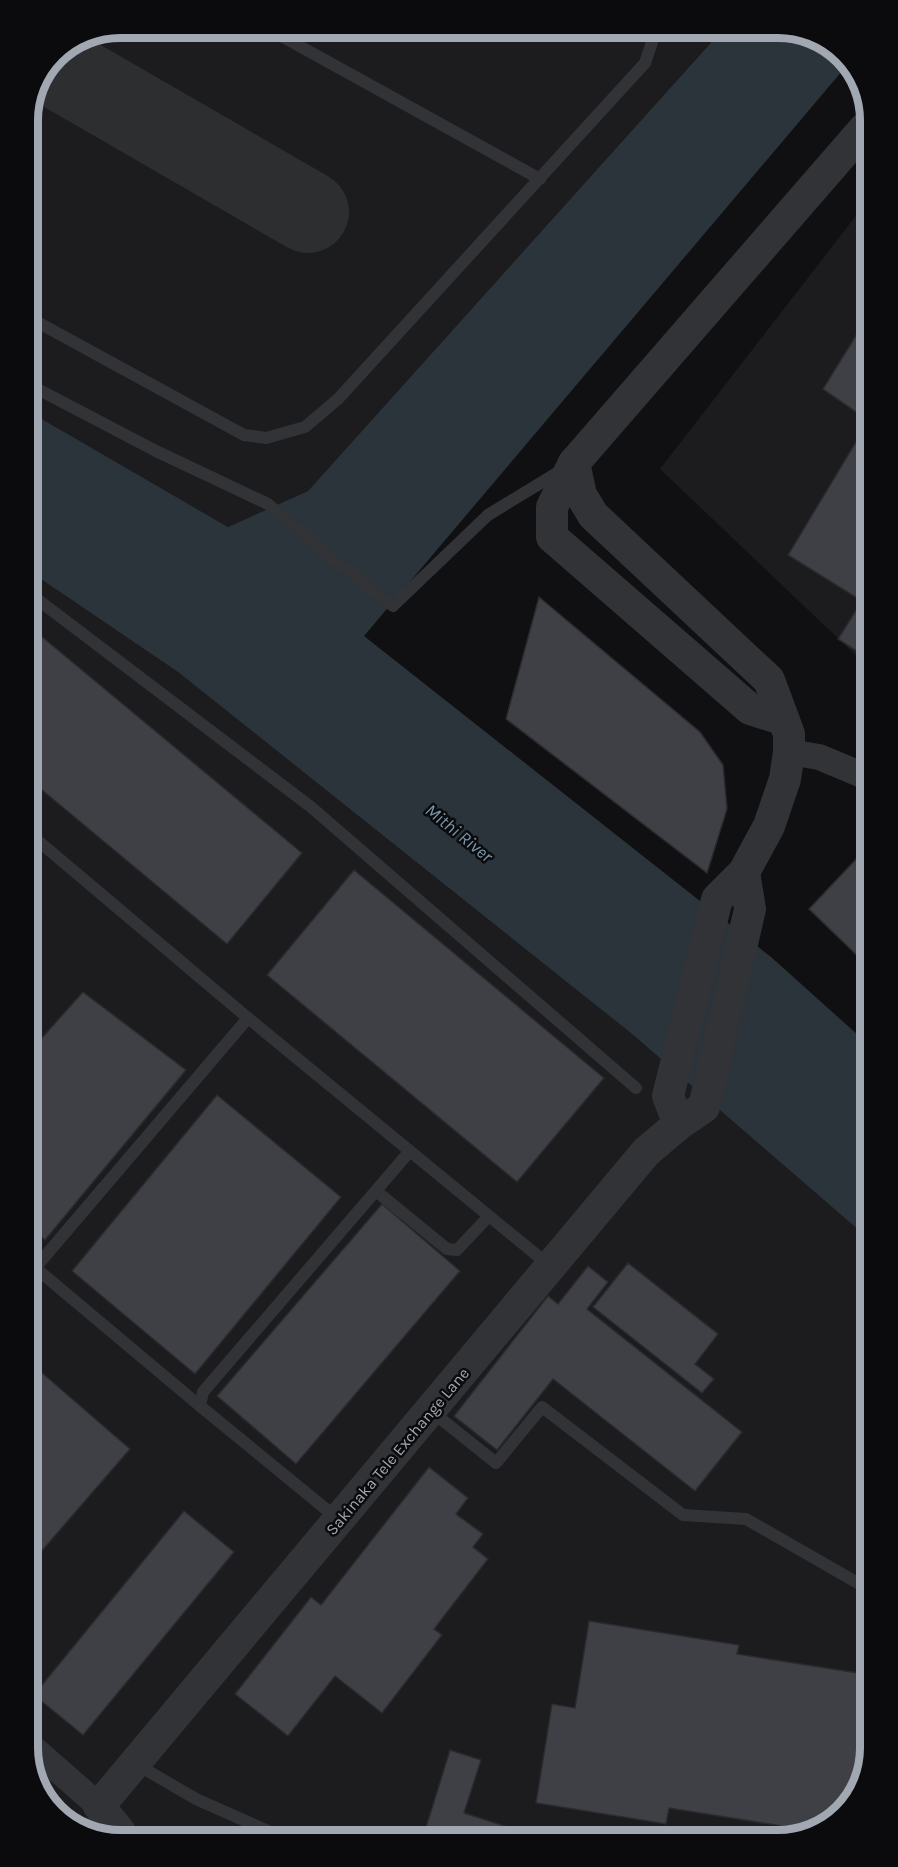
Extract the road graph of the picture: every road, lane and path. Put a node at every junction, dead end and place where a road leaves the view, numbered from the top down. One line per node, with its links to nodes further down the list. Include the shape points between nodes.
1 (285, 38): 4 (lane)
2 (653, 38): 4 (lane, via 645,63)
3 (860, 134): 7 (street)
4 (540, 179): 5 (lane, via 338,399 305,427 266,438 244,435)
5 (38, 322)
6 (38, 389): 7 (lane, via 268,504 393,606 488,515)
7 (574, 464): 9 (street, via 581,495 593,515 769,680); 9 (street, via 552,507 552,537 750,709)
8 (38, 600): 15 (lane, via 311,807)
9 (782, 719): 10 (street, via 789,734)
10 (789, 752): 11 (street, via 819,758); 13 (street, via 785,779 769,826)
11 (860, 774)
12 (38, 841): 14 (lane)
13 (744, 872): 16 (street, via 717,899); 16 (street, Sakinaka Tele Exchange Lane, via 750,909 704,1107)
14 (248, 1018): 17 (lane); 20 (lane)
15 (636, 1088)
16 (674, 1110): 21 (street, Sakinaka Tele Exchange Lane, via 646,1152)
17 (410, 1151): 18 (lane); 19 (lane)
18 (376, 1191): 19 (lane, via 447,1249 457,1250); 23 (lane, via 203,1392)
19 (489, 1216): 21 (lane)
20 (38, 1261)
21 (550, 1266): 24 (street, Sakinaka Tele Exchange Lane)
22 (38, 1271): 23 (lane)
23 (200, 1406): 25 (lane)
24 (430, 1411): 25 (street, Sakinaka Tele Exchange Lane); 26 (lane, via 495,1463 542,1407 683,1515 746,1519)
25 (339, 1520): 28 (street, Sakinaka Tele Exchange Lane)
26 (860, 1584)
27 (38, 1753): 29 (street)
28 (135, 1764): 29 (street, Sakinaka Tele Exchange Lane); 31 (lane)
29 (99, 1806): 30 (street)
30 (118, 1829)
31 (265, 1829)

